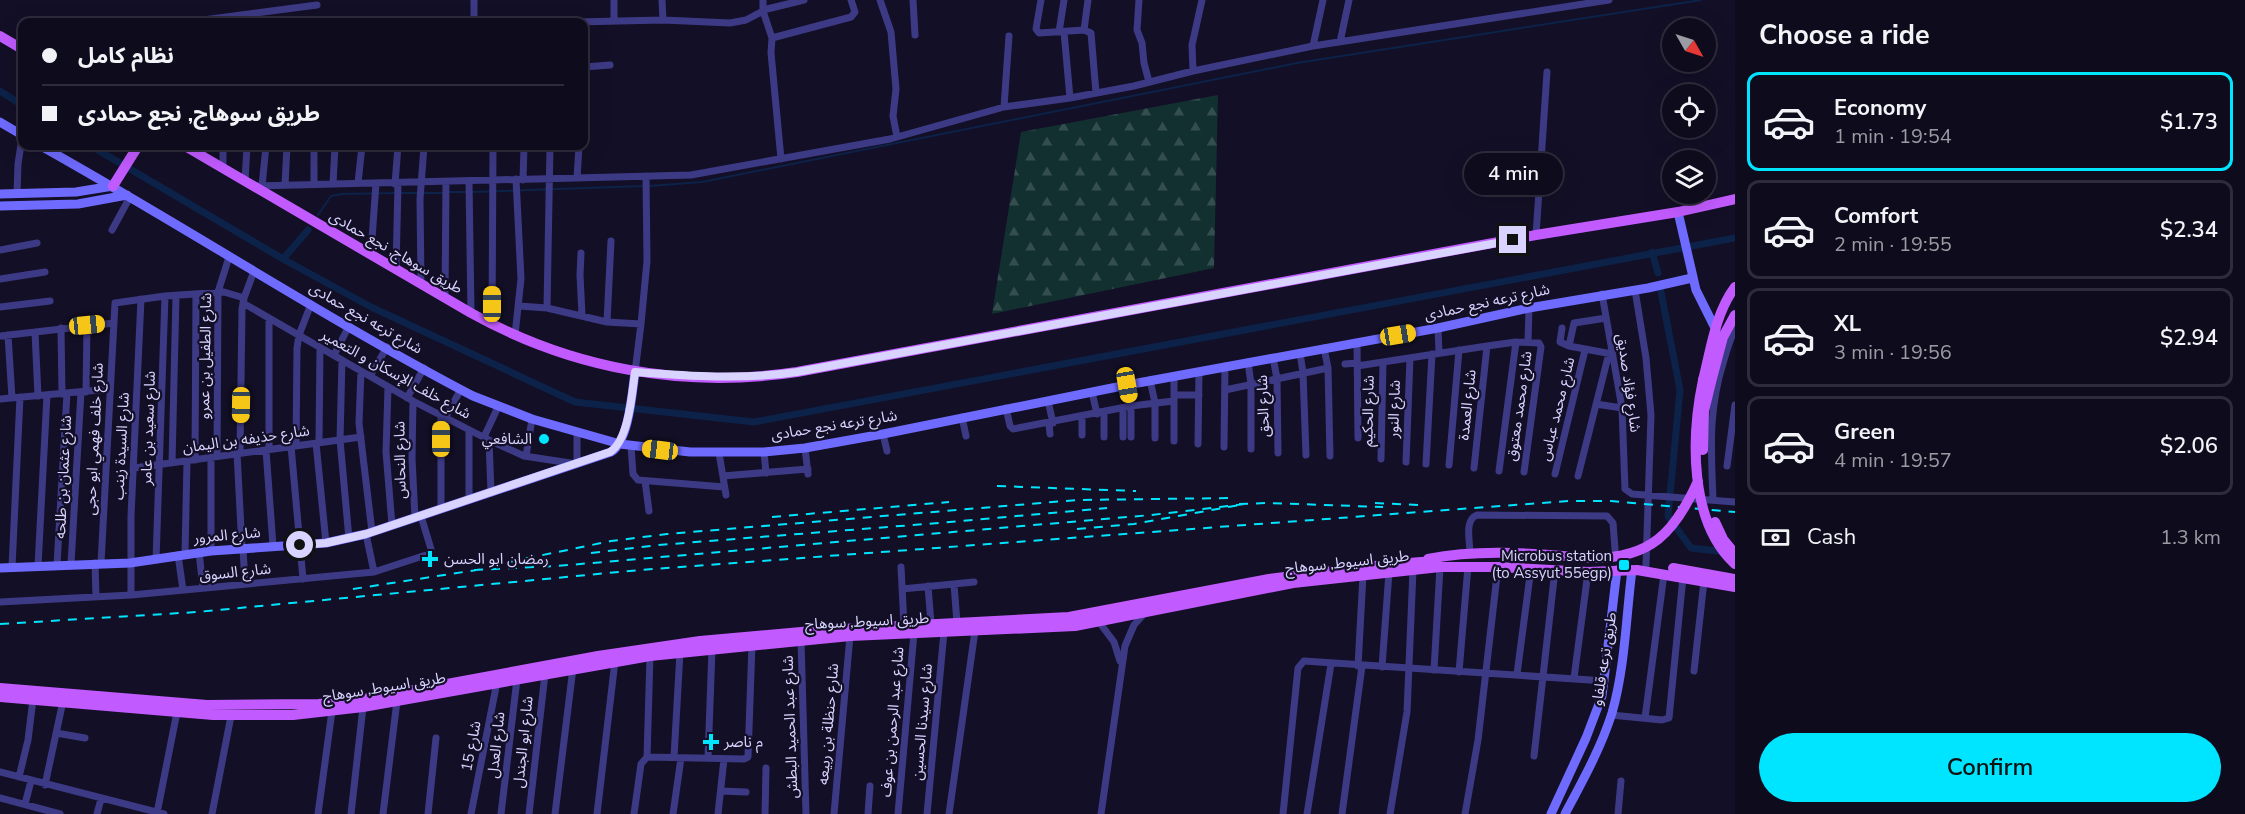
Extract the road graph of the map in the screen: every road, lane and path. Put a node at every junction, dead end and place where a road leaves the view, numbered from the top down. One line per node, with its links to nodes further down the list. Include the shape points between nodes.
1 (474, 0): 20 (street)
2 (614, 0): 21 (street)
3 (662, 0): 22 (street)
4 (762, 0): 18 (street)
5 (804, 0): 18 (street)
6 (851, 0): 29 (street, via 855,12 851,17)
7 (880, 0): 43 (street, via 891,32)
8 (913, 0): 26 (street)
9 (1041, 0): 25 (street, via 1037,32)
10 (1064, 0): 25 (street)
11 (1088, 0): 24 (street)
12 (1139, 0): 37 (street, via 1137,30)
13 (1202, 0): 35 (street, via 1192,45)
14 (1323, 0): 31 (street)
15 (1349, 0): 30 (street)
16 (1609, 0): 30 (street)
17 (317, 5): 19 (street)
18 (763, 11): 22 (street, via 730,23); 29 (street)
19 (218, 18)
20 (474, 18)
21 (614, 20): 22 (street); 23 (street)
22 (663, 20)
23 (588, 21)
24 (1084, 30): 25 (street); 38 (street, via 1092,36)
25 (1061, 32): 39 (street)
26 (915, 35)
27 (0, 36): 32 (main road)
28 (1009, 36): 40 (street)
29 (772, 38): 61 (street)
30 (1340, 42): 31 (street)
31 (1313, 46): 35 (street)
32 (18, 47)
33 (610, 65): 34 (street)
34 (588, 67)
35 (1193, 71): 37 (street)
36 (1547, 72): 86 (street)
37 (1149, 82): 38 (street)
38 (1096, 93): 39 (street)
39 (1070, 98): 40 (street)
40 (1004, 107): 43 (street)
41 (0, 122): 42 (street)
42 (18, 133)
43 (897, 137): 61 (street)
44 (20, 150): 80 (street)
45 (48, 150): 78 (street, شارع ترعه نجع حمادى)
46 (136, 150): 78 (main road)
47 (197, 150): 62 (main road, طريق سوهاج, نجع حمادى)
48 (223, 150): 62 (street)
49 (248, 150): 73 (street)
50 (265, 150): 73 (street)
51 (287, 150): 77 (street)
52 (314, 150): 74 (street)
53 (335, 150): 75 (street)
54 (362, 150): 70 (street)
55 (398, 150): 76 (street)
56 (424, 150): 72 (street)
57 (493, 150): 66 (street)
58 (524, 150): 67 (street)
59 (550, 150): 65 (street)
60 (579, 150): 64 (street)
61 (781, 159): 63 (street, via 691,175)
62 (223, 168): 73 (main road, طريق سوهاج, نجع حمادى)
63 (646, 176): 64 (street); 122 (street, via 647,261)
64 (577, 178): 65 (street)
65 (550, 179): 67 (street); 113 (street)
66 (493, 180): 67 (street); 68 (street); 124 (street)
67 (520, 180): 111 (street)
68 (469, 181): 69 (street); 115 (street)
69 (447, 182): 72 (street); 106 (street)
70 (358, 183): 71 (street); 75 (street)
71 (376, 183): 76 (street); 90 (street)
72 (422, 183): 76 (street); 98 (street)
73 (254, 184): 77 (street); 90 (main road, طريق سوهاج, نجع حمادى)
74 (314, 184): 75 (street); 77 (street)
75 (333, 184)
76 (397, 184): 93 (street)
77 (285, 185)
78 (113, 186): 80 (street); 81 (street, شارع ترعه نجع حمادى)
79 (0, 194): 80 (street)
80 (17, 194)
81 (129, 196): 83 (street, via 78,204); 85 (street); 92 (street, شارع ترعه نجع حمادى)
82 (1735, 199): 84 (main road, طريق سوهاج, نجع حمادى)
83 (0, 206)
84 (1678, 212): 86 (main road, طريق سوهاج, نجع حمادى); 96 (street)
85 (112, 230)
86 (1536, 236): 160 (main road, طريق سوهاج, نجع حمادى, via 797,372 727,378)
87 (611, 241): 120 (street)
88 (37, 243): 89 (street)
89 (0, 250)
90 (371, 253): 93 (main road, طريق سوهاج, نجع حمادى)
91 (581, 253): 116 (street)
92 (229, 257): 94 (street, شارع ترعه نجع حمادى); 101 (street, شارع الطفيل بن عمرو)
93 (396, 269): 98 (main road, طريق سوهاج, نجع حمادى)
94 (254, 271): 109 (street); 110 (street, شارع ترعه نجع حمادى)
95 (45, 272): 97 (street)
96 (1692, 278): 100 (street, شارع ترعه نجع حمادى); 129 (street)
97 (0, 279)
98 (421, 283): 106 (main road, طريق سوهاج, نجع حمادى)
99 (1735, 287): 129 (main road, via 1723,306)
100 (1635, 290): 103 (street, شارع ترعه نجع حمادى); 251 (street, via 1649,387)
101 (218, 292): 102 (street, شارع خلف فهمي ابو حجى); 109 (street, شارع خلف فهمي ابو حجى, via 231,293); 230 (street, شارع الطفيل بن عمرو)
102 (196, 294): 105 (street, شارع خلف فهمي ابو حجى); 232 (street)
103 (1607, 294): 114 (street, شارع ترعه نجع حمادى); 119 (street, شارع فؤاد صديق)
104 (165, 296): 105 (street, شارع خلف فهمي ابو حجى); 107 (street, شارع خلف فهمي ابو حجى); 235 (street, شارع سعيد بن عامر)
105 (176, 296): 234 (street)
106 (445, 298): 115 (main road, طريق سوهاج, نجع حمادى)
107 (141, 299): 121 (street, شارع خلف فهمي ابو حجى, via 115,303); 240 (street, شارع السيدة زينب)
108 (50, 301): 112 (street)
109 (243, 301): 118 (street, شارع خلف الإسكان و التعمير); 224 (street)
110 (311, 304): 125 (street, شارع ترعه نجع حمادى); 132 (street)
111 (519, 306): 113 (street); 133 (street)
112 (0, 307)
113 (547, 308): 116 (street)
114 (1529, 308): 127 (street, شارع ترعه نجع حمادى); 135 (street)
115 (471, 313): 124 (main road, طريق سوهاج, نجع حمادى)
116 (582, 315): 120 (street)
117 (1735, 315): 167 (main road)
118 (269, 318): 132 (street, شارع خلف الإسكان و التعمير); 220 (street)
119 (1606, 318): 139 (street, via 1574,323); 147 (street, شارع فؤاد صديق)
120 (607, 322): 122 (street)
121 (114, 323): 123 (street); 172 (street, شارع خلف فهمي ابو حجى)
122 (640, 324): 160 (street)
123 (87, 325): 126 (street); 174 (street, شارع عثمان بن طلحه)
124 (492, 325): 133 (main road, طريق سوهاج, نجع حمادى)
125 (349, 326): 140 (street, شارع ترعه نجع حمادى); 148 (street)
126 (61, 328): 130 (street); 176 (street)
127 (1438, 328): 137 (street, شارع ترعه نجع حمادى); 146 (street)
128 (1562, 328): 139 (street, via 1560,342)
129 (1716, 330): 167 (main road)
130 (35, 332): 134 (street); 179 (street)
131 (1734, 334): 252 (street, via 1712,406)
132 (299, 335): 141 (street, شارع خلف الإسكان و التعمير); 216 (street)
133 (515, 335): 160 (main road, طريق سوهاج, نجع حمادى, via 570,357)
134 (4, 336): 180 (street)
135 (1528, 341): 136 (street); 243 (street, شارع محمد معتوق, via 1540,344)
136 (1516, 342): 138 (street); 242 (street)
137 (1357, 343): 142 (street, شارع ترعه نجع حمادى); 155 (street)
138 (1487, 346): 143 (street); 241 (street, شارع العمدة)
139 (1569, 346): 144 (street)
140 (387, 347): 157 (street, شارع ترعه نجع حمادى); 163 (street)
141 (320, 348): 148 (street, شارع خلف الإسكان و التعمير); 213 (street)
142 (1324, 348): 145 (street, شارع ترعه نجع حمادى); 158 (street)
143 (1459, 350): 146 (street); 238 (street)
144 (1585, 350): 147 (street); 245 (street, شارع محمد عباس)
145 (1299, 353): 149 (street, شارع ترعه نجع حمادى); 162 (street)
146 (1436, 354): 150 (street); 237 (street)
147 (1611, 354): 186 (street); 191 (street, شارع فؤاد صديق)
148 (334, 355): 151 (street, شارع خلف الإسكان و التعمير)
149 (1274, 357): 152 (street, شارع ترعه نجع حمادى); 165 (street, شارع الحق)
150 (1410, 358): 153 (street); 233 (street, شارع النور)
151 (342, 360): 159 (street, شارع خلف الإسكان و التعمير); 211 (street)
152 (1248, 362): 156 (street, شارع ترعه نجع حمادى); 168 (street)
153 (1383, 362): 155 (street); 231 (street, شارع الحكيم)
154 (1345, 364): 155 (street)
155 (1357, 364): 209 (street)
156 (1225, 366): 161 (street, شارع ترعه نجع حمادى); 173 (street)
157 (424, 368): 171 (street, شارع ترعه نجع حمادى); 183 (street)
158 (1328, 368): 162 (street); 229 (street)
159 (360, 371): 163 (street, شارع خلف الإسكان و التعمير); 204 (street)
160 (635, 372): 214 (street)
161 (1199, 372): 164 (street, شارع ترعه نجع حمادى); 178 (street)
162 (1303, 373): 165 (street); 227 (street)
163 (370, 376): 170 (street, شارع خلف الإسكان و التعمير)
164 (1174, 376): 166 (street, شارع ترعه نجع حمادى); 181 (street)
165 (1277, 379): 168 (street); 226 (street, شارع الحق)
166 (1150, 380): 169 (street, شارع ترعه نجع حمادى); 185 (street)
167 (1707, 381): 249 (main road, bridge, via 1696,426); 269 (main road, bridge, via 1703,422 1707,493 1718,529)
168 (1251, 384): 173 (street); 221 (street)
169 (1127, 385): 175 (street, شارع ترعه نجع حمادى); 189 (street)
170 (388, 387): 183 (street, شارع خلف الإسكان و التعمير); 258 (street, via 386,452)
171 (461, 389): 188 (street, شارع ترعه نجع حمادى); 193 (street)
172 (110, 390): 174 (street); 272 (street, شارع خلف فهمي ابو حجى)
173 (1225, 390): 219 (street)
174 (84, 392): 176 (street); 274 (street, شارع عثمان بن طلحه)
175 (1092, 392): 184 (street, شارع ترعه نجع حمادى); 192 (street)
176 (64, 393): 177 (street); 277 (street)
177 (47, 395): 179 (street); 278 (street)
178 (1199, 395): 181 (street); 215 (street)
179 (38, 396): 180 (street)
180 (16, 398): 182 (street); 280 (street)
181 (1174, 398): 185 (street); 212 (street)
182 (0, 399)
183 (410, 400): 193 (street, شارع خلف الإسكان و التعمير); 257 (street, شارع النحاس)
184 (1048, 400): 190 (street, شارع ترعه نجع حمادى); 197 (street)
185 (1155, 403): 189 (street); 208 (street)
186 (1596, 404): 191 (street); 247 (street)
187 (1735, 405): 239 (street)
188 (498, 407): 196 (street, شارع ترعه نجع حمادى); 210 (street)
189 (1127, 407): 192 (street); 206 (street); 207 (street)
190 (1006, 408): 194 (street, شارع ترعه نجع حمادى); 197 (street, via 1013,429)
191 (1622, 408): 251 (street, شارع فؤاد صديق, via 1625,489 1629,493)
192 (1100, 413): 195 (street); 205 (street)
193 (443, 417): 198 (street, شارع خلف الإسكان و التعمير); 255 (street)
194 (962, 417): 200 (street, شارع ترعه نجع حمادى); 203 (street)
195 (1082, 417): 197 (street); 202 (street)
196 (532, 419): 199 (street, شارع ترعه نجع حمادى); 228 (street)
197 (1051, 423): 201 (street)
198 (469, 430): 210 (street, شارع خلف الإسكان و التعمير); 253 (street)
199 (577, 432): 214 (street, شارع ترعه نجع حمادى); 236 (street)
200 (883, 434): 218 (street, شارع ترعه نجع حمادى); 222 (street)
201 (1050, 434)
202 (1082, 435)
203 (966, 436)
204 (361, 437): 211 (street, شارع حذيفه بن اليمان); 259 (street)
205 (1104, 437)
206 (1123, 437)
207 (1131, 437)
208 (1155, 438)
209 (1358, 438)
210 (487, 439): 228 (street, شارع خلف الإسكان و التعمير); 250 (street)
211 (340, 440): 213 (street, شارع حذيفه بن اليمان); 260 (street)
212 (1174, 441)
213 (318, 443): 216 (street, شارع حذيفه بن اليمان); 261 (street)
214 (620, 444): 217 (street, شارع ترعه نجع حمادى); 236 (street, شارع المرور, via 610,452)
215 (1198, 444)
216 (294, 446): 220 (street, شارع حذيفه بن اليمان); 262 (street)
217 (631, 446): 225 (street, شارع ترعه نجع حمادى); 248 (street, via 634,477)
218 (805, 447): 223 (street, شارع ترعه نجع حمادى); 244 (street, via 808,472)
219 (1224, 447)
220 (268, 449): 224 (street, شارع حذيفه بن اليمان); 263 (street)
221 (1251, 449)
222 (887, 451)
223 (764, 452): 225 (street, شارع ترعه نجع حمادى); 244 (street)
224 (238, 453): 230 (street, شارع حذيفه بن اليمان); 264 (street)
225 (719, 453): 246 (street)
226 (1278, 453)
227 (1306, 455)
228 (526, 456): 236 (street, شارع خلف الإسكان و التعمير)
229 (1330, 456)
230 (214, 457): 232 (street, شارع حذيفه بن اليمان); 266 (street, شارع الطفيل بن عمرو)
231 (1381, 459)
232 (191, 460): 234 (street, شارع حذيفه بن اليمان); 270 (street)
233 (1406, 462)
234 (172, 463): 235 (street, شارع حذيفه بن اليمان)
235 (160, 464): 240 (street, شارع حذيفه بن اليمان); 271 (street, شارع سعيد بن عامر)
236 (577, 464): 250 (street, شارع المرور)
237 (1426, 464)
238 (1449, 465)
239 (1727, 466)
240 (134, 468): 273 (street, شارع السيدة زينب)
241 (1474, 468)
242 (1499, 471)
243 (1524, 472)
244 (766, 473): 246 (street)
245 (1555, 474)
246 (723, 476): 248 (street, via 725,491)
247 (1578, 476)
248 (645, 481): 256 (street)
249 (1698, 481): 268 (main road, bridge, via 1682,514 1662,537 1636,552 1606,558); 276 (main road, bridge, via 1712,533)
250 (491, 493): 253 (street, شارع المرور)
251 (1652, 495): 252 (street, شارع فؤاد صديق); 275 (street)
252 (1713, 499): 254 (street, شارع فؤاد صديق)
253 (469, 500): 255 (street, شارع المرور)
254 (1735, 502)
255 (441, 509): 257 (street, شارع المرور)
256 (649, 511)
257 (418, 517): 258 (street, شارع المرور); 290 (street, شارع السوق, via 431,549 429,554)
258 (393, 525): 259 (street, شارع المرور)
259 (369, 533): 260 (street, شارع المرور); 290 (street)
260 (349, 539): 261 (street, شارع المرور)
261 (326, 543): 262 (street, شارع المرور)
262 (300, 545): 263 (street, شارع المرور); 296 (street)
263 (273, 546): 264 (street, شارع المرور)
264 (242, 548): 266 (street, شارع المرور); 300 (street)
265 (1615, 549): 268 (street, via 1613,523 1607,516 1477,515 1469,522)
266 (211, 551): 267 (street, شارع المرور)
267 (200, 552): 270 (street, شارع المرور); 304 (street)
268 (1470, 553): 282 (main road)
269 (1735, 554)
270 (182, 555): 271 (street, شارع المرور); 306 (street)
271 (156, 560): 273 (street, شارع المرور)
272 (98, 563): 273 (street, شارع المرور); 274 (street, شارع المرور); 308 (street, شارع خلف فهمي ابو حجى)
273 (130, 563): 307 (street, شارع السيدة زينب)
274 (71, 564): 277 (street, شارع المرور)
275 (1646, 564): 282 (main road, طريق اسيوط, سوهاج, via 1598,566 1483,560); 297 (main road, طريق اسيوط, سوهاج)
276 (1735, 564)
277 (57, 565): 278 (street, شارع المرور)
278 (38, 566): 280 (street, شارع المرور)
279 (1467, 566): 283 (main road, طريق اسيوط, سوهاج); 284 (main road, طريق اسيوط, سوهاج); 334 (street)
280 (12, 567): 285 (street, شارع المرور)
281 (901, 567): 305 (street)
282 (1407, 567): 283 (main road, طريق اسيوط, سوهاج); 291 (main road, طريق اسيوط, سوهاج); 311 (main road, طريق اسيوط, سوهاج, via 1282,576); 331 (street)
283 (1440, 567): 332 (street)
284 (1498, 567): 286 (main road, طريق اسيوط, سوهاج); 335 (street)
285 (0, 568)
286 (1531, 568): 287 (main road, طريق اسيوط, سوهاج); 337 (street)
287 (1555, 570): 292 (main road, طريق اسيوط, سوهاج); 338 (street)
288 (1617, 570): 289 (main road, طريق اسيوط, سوهاج); 292 (main road, طريق اسيوط, سوهاج); 341 (street, طريق ترعه قلفاو)
289 (1632, 570): 294 (main road, طريق اسيوط, سوهاج); 346 (street, طريق ترعه قلفاو)
290 (374, 572): 296 (street, شارع السوق)
291 (1389, 572): 293 (main road, طريق اسيوط, سوهاج); 329 (street)
292 (1588, 572): 339 (street)
293 (1363, 574): 310 (main road, طريق اسيوط, سوهاج, via 1260,588); 328 (street)
294 (1664, 574): 295 (main road, طريق اسيوط, سوهاج); 357 (street)
295 (1683, 577): 298 (main road, طريق اسيوط, سوهاج); 357 (street, via 1669,717)
296 (303, 579): 300 (street, شارع السوق)
297 (1735, 579)
298 (1704, 581): 303 (main road, طريق اسيوط, سوهاج); 333 (street)
299 (974, 582): 301 (street)
300 (245, 584): 304 (street, شارع السوق)
301 (954, 584): 302 (street); 312 (street)
302 (928, 586): 305 (street); 313 (street)
303 (1735, 586)
304 (203, 588): 306 (street, شارع السوق)
305 (902, 589): 314 (street)
306 (183, 590): 307 (street, شارع السوق)
307 (131, 595): 308 (street, شارع السوق)
308 (96, 597): 309 (street, شارع السوق)
309 (0, 602)
310 (1145, 613): 311 (main road, طريق اسيوط, سوهاج); 327 (street, via 1127,639)
311 (1098, 617): 312 (main road, طريق اسيوط, سوهاج); 315 (main road, طريق اسيوط, سوهاج, via 1058,627); 327 (street, via 1114,642)
312 (957, 623): 313 (main road, طريق اسيوط, سوهاج)
313 (931, 624): 314 (main road, طريق اسيوط, سوهاج)
314 (904, 625): 321 (main road, طريق اسيوط, سوهاج)
315 (975, 631): 316 (main road, طريق اسيوط, سوهاج); 401 (street)
316 (944, 632): 317 (main road, طريق اسيوط, سوهاج); 400 (street, شارع سيدنا الحسين)
317 (914, 633): 318 (main road, طريق اسيوط, سوهاج); 399 (street, شارع عبد الرحمن بن عوف)
318 (850, 636): 319 (main road, طريق اسيوط, سوهاج); 397 (street, شارع حنظلة بن ربيعه)
319 (801, 640): 320 (main road, طريق اسيوط, سوهاج); 396 (street, شارع عبد الحميد البطش)
320 (752, 644): 322 (main road, طريق اسيوط, سوهاج); 365 (street, via 749,755 744,759)
321 (700, 645): 322 (main road, طريق اسيوط, سوهاج); 323 (main road, طريق اسيوط, سوهاج); 344 (main road, طريق اسيوط, سوهاج, via 598,656)
322 (712, 649): 364 (street)
323 (680, 652): 324 (main road, طريق اسيوط, سوهاج); 363 (street)
324 (650, 656): 325 (main road, طريق اسيوط, سوهاج); 362 (street)
325 (615, 661): 330 (main road, طريق اسيوط, سوهاج); 391 (street)
326 (1330, 664): 328 (street); 403 (street, via 1304,661 1298,668); 404 (street)
327 (1121, 666): 402 (street)
328 (1360, 666): 329 (street); 405 (street)
329 (1382, 667): 331 (street)
330 (573, 668): 336 (main road, طريق اسيوط, سوهاج); 390 (street)
331 (1409, 669): 332 (street); 406 (street, via 1407,712)
332 (1434, 670): 334 (street)
333 (1694, 671)
334 (1459, 672): 335 (street)
335 (1486, 672): 337 (street); 407 (street)
336 (544, 674): 340 (main road, طريق اسيوط, سوهاج); 389 (street, شارع ابو الجندل)
337 (1517, 674): 338 (street)
338 (1544, 676): 339 (street); 361 (street)
339 (1574, 678): 341 (street)
340 (517, 679): 342 (main road, طريق اسيوط, سوهاج); 388 (street, شارع العدل)
341 (1605, 681): 345 (street, طريق ترعه قلفاو)
342 (497, 682): 344 (main road, طريق اسيوط, سوهاج); 387 (street, شارع 15)
343 (0, 688): 355 (main road, طريق اسيوط, سوهاج, via 185,704)
344 (430, 691): 350 (main road, طريق اسيوط, سوهاج); 352 (main road, طريق اسيوط, سوهاج)
345 (1602, 696): 346 (street); 408 (street, طريق ترعه قلفاو)
346 (1616, 696): 356 (street, طريق ترعه قلفاو)
347 (0, 697): 348 (main road, طريق اسيوط, سوهاج)
348 (33, 699): 349 (main road, طريق اسيوط, سوهاج); 368 (street)
349 (63, 701): 354 (main road, طريق اسيوط, سوهاج); 358 (street)
350 (397, 701): 351 (main road, طريق اسيوط, سوهاج); 385 (street)
351 (363, 707): 353 (main road, طريق اسيوط, سوهاج); 384 (street)
352 (266, 711): 353 (main road, طريق اسيوط, سوهاج); 355 (main road, طريق اسيوط, سوهاج)
353 (332, 711): 383 (street)
354 (177, 712): 355 (main road, طريق اسيوط, سوهاج); 379 (street)
355 (239, 713): 382 (street)
356 (1611, 715): 357 (street); 409 (street, طريق ترعه قلفاو)
357 (1645, 718)
358 (56, 734): 359 (street); 371 (street)
359 (85, 738)
360 (436, 738): 386 (street)
361 (1534, 756)
362 (647, 757): 363 (street); 392 (street, via 641,764)
363 (677, 758): 364 (street); 393 (street)
364 (708, 758): 365 (street)
365 (724, 759): 373 (street)
366 (766, 768): 395 (street)
367 (0, 772): 368 (street)
368 (19, 777): 369 (street)
369 (31, 781): 371 (street); 377 (street)
370 (1621, 781): 410 (street)
371 (45, 785): 376 (street)
372 (870, 786): 398 (street)
373 (721, 791): 374 (street); 394 (street)
374 (746, 792)
375 (0, 798): 377 (street)
376 (101, 799): 379 (street); 381 (street)
377 (25, 804): 378 (street)
378 (42, 812): 380 (street)
379 (160, 813)
380 (60, 814)
381 (97, 814)
382 (212, 814)
383 (318, 814)
384 (351, 814)
385 (383, 814)
386 (428, 814)
387 (471, 814)
388 (501, 814)
389 (529, 814)
390 (555, 814)
391 (597, 814)
392 (634, 814)
393 (674, 814)
394 (718, 814)
395 (765, 814)
396 (806, 814)
397 (834, 814)
398 (868, 814)
399 (898, 814)
400 (927, 814)
401 (949, 814)
402 (1101, 814)
403 (1283, 814)
404 (1307, 814)
405 (1342, 814)
406 (1390, 814)
407 (1465, 814)
408 (1551, 814)
409 (1565, 814)
410 (1618, 814)

